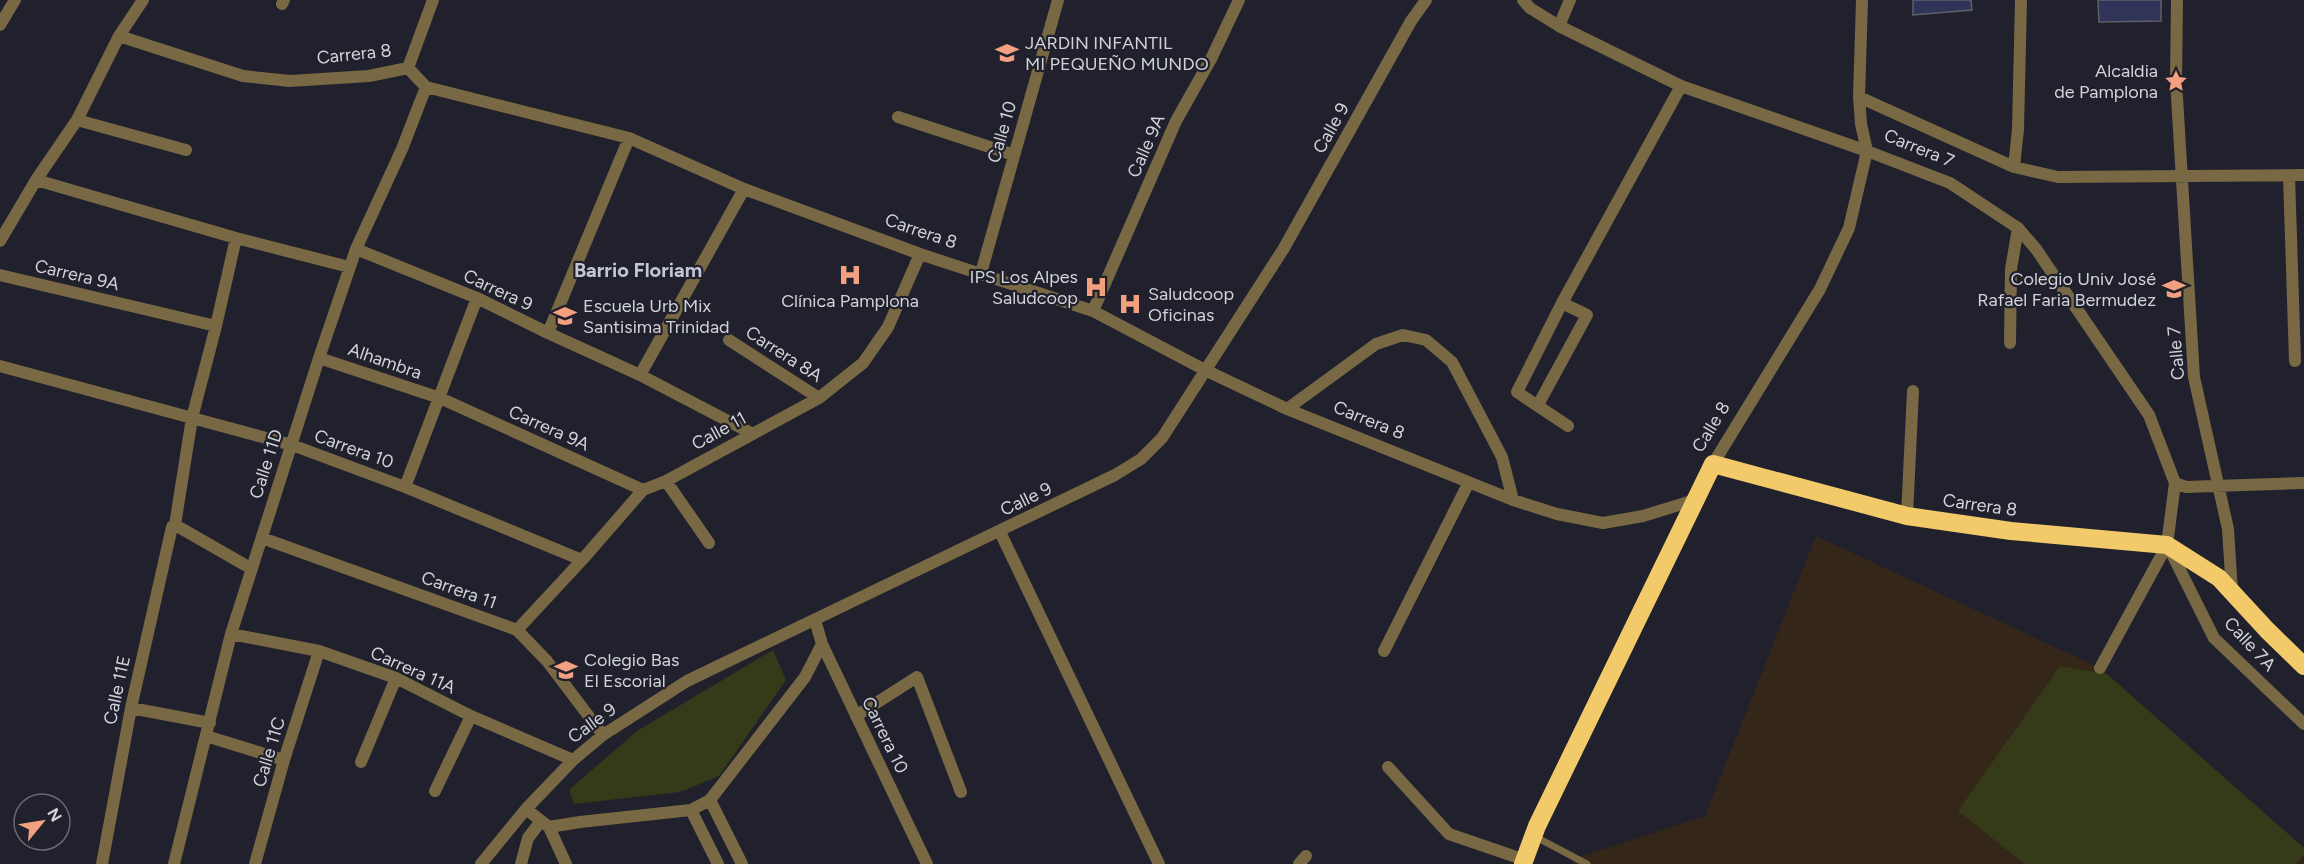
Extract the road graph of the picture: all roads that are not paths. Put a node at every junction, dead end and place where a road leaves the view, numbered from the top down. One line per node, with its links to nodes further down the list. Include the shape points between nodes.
1 (15, 0): 12 (street)
2 (143, 0): 13 (street)
3 (433, 0): 14 (street)
4 (1058, 0): 23 (street, Calle 10)
5 (1239, 0): 40 (street, Calle 9A, via 1176,121)
6 (1426, 0): 48 (street, Calle 9, via 1284,248)
7 (1523, 0): 11 (street, Carrera 7, via 1530,8)
8 (1862, 0): 17 (street, Calle 8)
9 (2022, 0): 24 (street)
10 (2177, 0): 27 (street, Calle 7)
11 (1564, 13): 15 (street, Carrera 7)
12 (0, 25)
13 (119, 36): 14 (street, Carrera 8, via 243,76 290,81 369,76); 19 (street)
14 (408, 68): 16 (street, Carrera 8)
15 (1682, 86): 21 (street, Carrera 7); 39 (street)
16 (426, 87): 20 (street, Carrera 8); 33 (street, Calle 11D)
17 (1859, 97): 21 (street, Calle 8); 24 (street, Carrera 7)
18 (898, 117): 23 (street)
19 (76, 120): 22 (street); 28 (street)
20 (629, 138): 29 (street, Carrera 8); 42 (street)
21 (1866, 145): 30 (street, Carrera 7, via 1950,183); 59 (street, Calle 8, via 1849,228 1820,289)
22 (186, 150)
23 (1014, 155): 36 (street, Calle 10)
24 (2014, 167): 27 (street, Carrera 7, via 2058,177)
25 (2289, 176): 26 (street, Carrera 7); 27 (street, Carrera 7); 46 (street)
26 (2304, 176)
27 (2181, 177): 64 (street, Calle 7, via 2194,377)
28 (36, 180): 31 (street); 32 (street)
29 (744, 189): 34 (street, Carrera 8); 49 (street)
30 (2018, 228): 44 (street, via 2011,269); 63 (street, Carrera 7, via 2149,415)
31 (236, 238): 35 (street); 41 (street, Calle 11E)
32 (0, 241)
33 (356, 249): 35 (street, Calle 11D); 38 (street, Carrera 9)
34 (920, 254): 36 (street, Carrera 8); 52 (street, Calle 11, via 888,327 863,363)
35 (349, 267): 45 (street, Calle 11D)
36 (981, 273): 40 (street, Carrera 8)
37 (0, 275): 41 (street, Carrera 9A)
38 (477, 298): 42 (street, Carrera 9); 51 (street)
39 (1562, 303): 53 (street, via 1517,392); 53 (street, via 1587,315)
40 (1093, 311): 48 (street, Carrera 8)
41 (216, 326): 55 (street, Calle 11E)
42 (548, 333): 49 (street, Carrera 9)
43 (729, 340): 52 (street, Carrera 8A)
44 (2010, 343)
45 (319, 358): 51 (street, Alhambra); 58 (street, Calle 11D)
46 (2295, 361)
47 (0, 366): 55 (street, Carrera 10)
48 (1205, 370): 54 (street, Carrera 8); 71 (street, Calle 9, via 1162,438 1142,459)
49 (640, 375): 57 (street, Carrera 9)
50 (1913, 391): 69 (street)
51 (440, 398): 65 (street); 66 (street, Carrera 9A)
52 (819, 398): 57 (street, Calle 11)
53 (1538, 405): 56 (street)
54 (1287, 409): 61 (street, Carrera 8); 68 (street, via 1376,344 1403,335 1426,340 1452,362 1502,457)
55 (192, 418): 58 (street, Carrera 10); 70 (street, Calle 11E)
56 (1568, 426)
57 (751, 434): 60 (street, Calle 11)
58 (291, 445): 65 (street, Carrera 10); 72 (street, Calle 11D)
59 (1713, 464): 67 (highway, Calle 8); 69 (highway, Carrera 8)
60 (666, 481): 66 (street, Calle 11); 73 (street)
61 (1468, 483): 68 (street, Carrera 8); 83 (street)
62 (2304, 483): 64 (street)
63 (2180, 485): 64 (street); 74 (street, Carrera 7)
64 (2217, 485): 77 (street, Calle 7, via 2228,529)
65 (405, 487): 75 (street, Carrera 10)
66 (643, 490): 75 (street, Calle 11)
67 (1695, 500): 68 (street, Carrera 8, via 1602,523); 104 (highway, Calle 8)
68 (1513, 501)
69 (1907, 516): 74 (highway, Carrera 8, via 2011,531)
70 (176, 526): 76 (street); 87 (street, Calle 11E, via 170,534)
71 (1000, 532): 78 (street, Calle 9); 115 (street)
72 (262, 538): 76 (street, Calle 11D); 79 (street, Carrera 11)
73 (709, 543)
74 (2167, 545): 77 (highway, Carrera 8, via 2219,578); 85 (street); 91 (street, Calle 7A, via 2214,638)
75 (582, 560): 79 (street, Calle 11)
76 (252, 569): 80 (street, Calle 11D)
77 (2232, 592): 84 (highway)
78 (814, 620): 81 (street, Carrera 10); 92 (street, Calle 9, via 687,681)
79 (518, 630): 92 (street, Carrera 11, via 547,661)
80 (231, 634): 82 (street, Carrera 11A); 90 (street, Calle 11D)
81 (822, 644): 89 (street, Carrera 10); 100 (street, via 805,676)
82 (320, 651): 86 (street, Carrera 11A); 94 (street, Calle 11C)
83 (1384, 651)
84 (2304, 666)
85 (2100, 668)
86 (396, 678): 88 (street, Carrera 11A); 96 (street)
87 (131, 708): 90 (street); 106 (street, Calle 11E)
88 (471, 716): 95 (street, Carrera 11A); 98 (street)
89 (856, 716): 99 (street, via 917,677); 114 (street, Carrera 10)
90 (210, 723): 93 (street, Calle 11D)
91 (2304, 724)
92 (603, 735): 95 (street, Calle 9)
93 (206, 736): 94 (street); 107 (street, Calle 11D)
94 (284, 760): 108 (street, Calle 11C)
95 (573, 760): 101 (street, Calle 9)
96 (361, 762)
97 (1388, 766): 105 (street, via 1449,834)
98 (435, 791)
99 (961, 792)
100 (710, 800): 102 (street); 113 (street)
101 (526, 809): 103 (street); 109 (street, Calle 9)
102 (691, 810): 103 (street); 112 (street)
103 (545, 824): 110 (street, via 528,838); 111 (street)
104 (1534, 836): 105 (highway, Calle 8); 116 (lane)
105 (1524, 862)
106 (102, 864)
107 (174, 864)
108 (255, 864)
109 (481, 864)
110 (521, 864)
111 (566, 864)
112 (718, 864)
113 (742, 864)
114 (927, 864)
115 (1159, 864)
116 (1587, 864)

